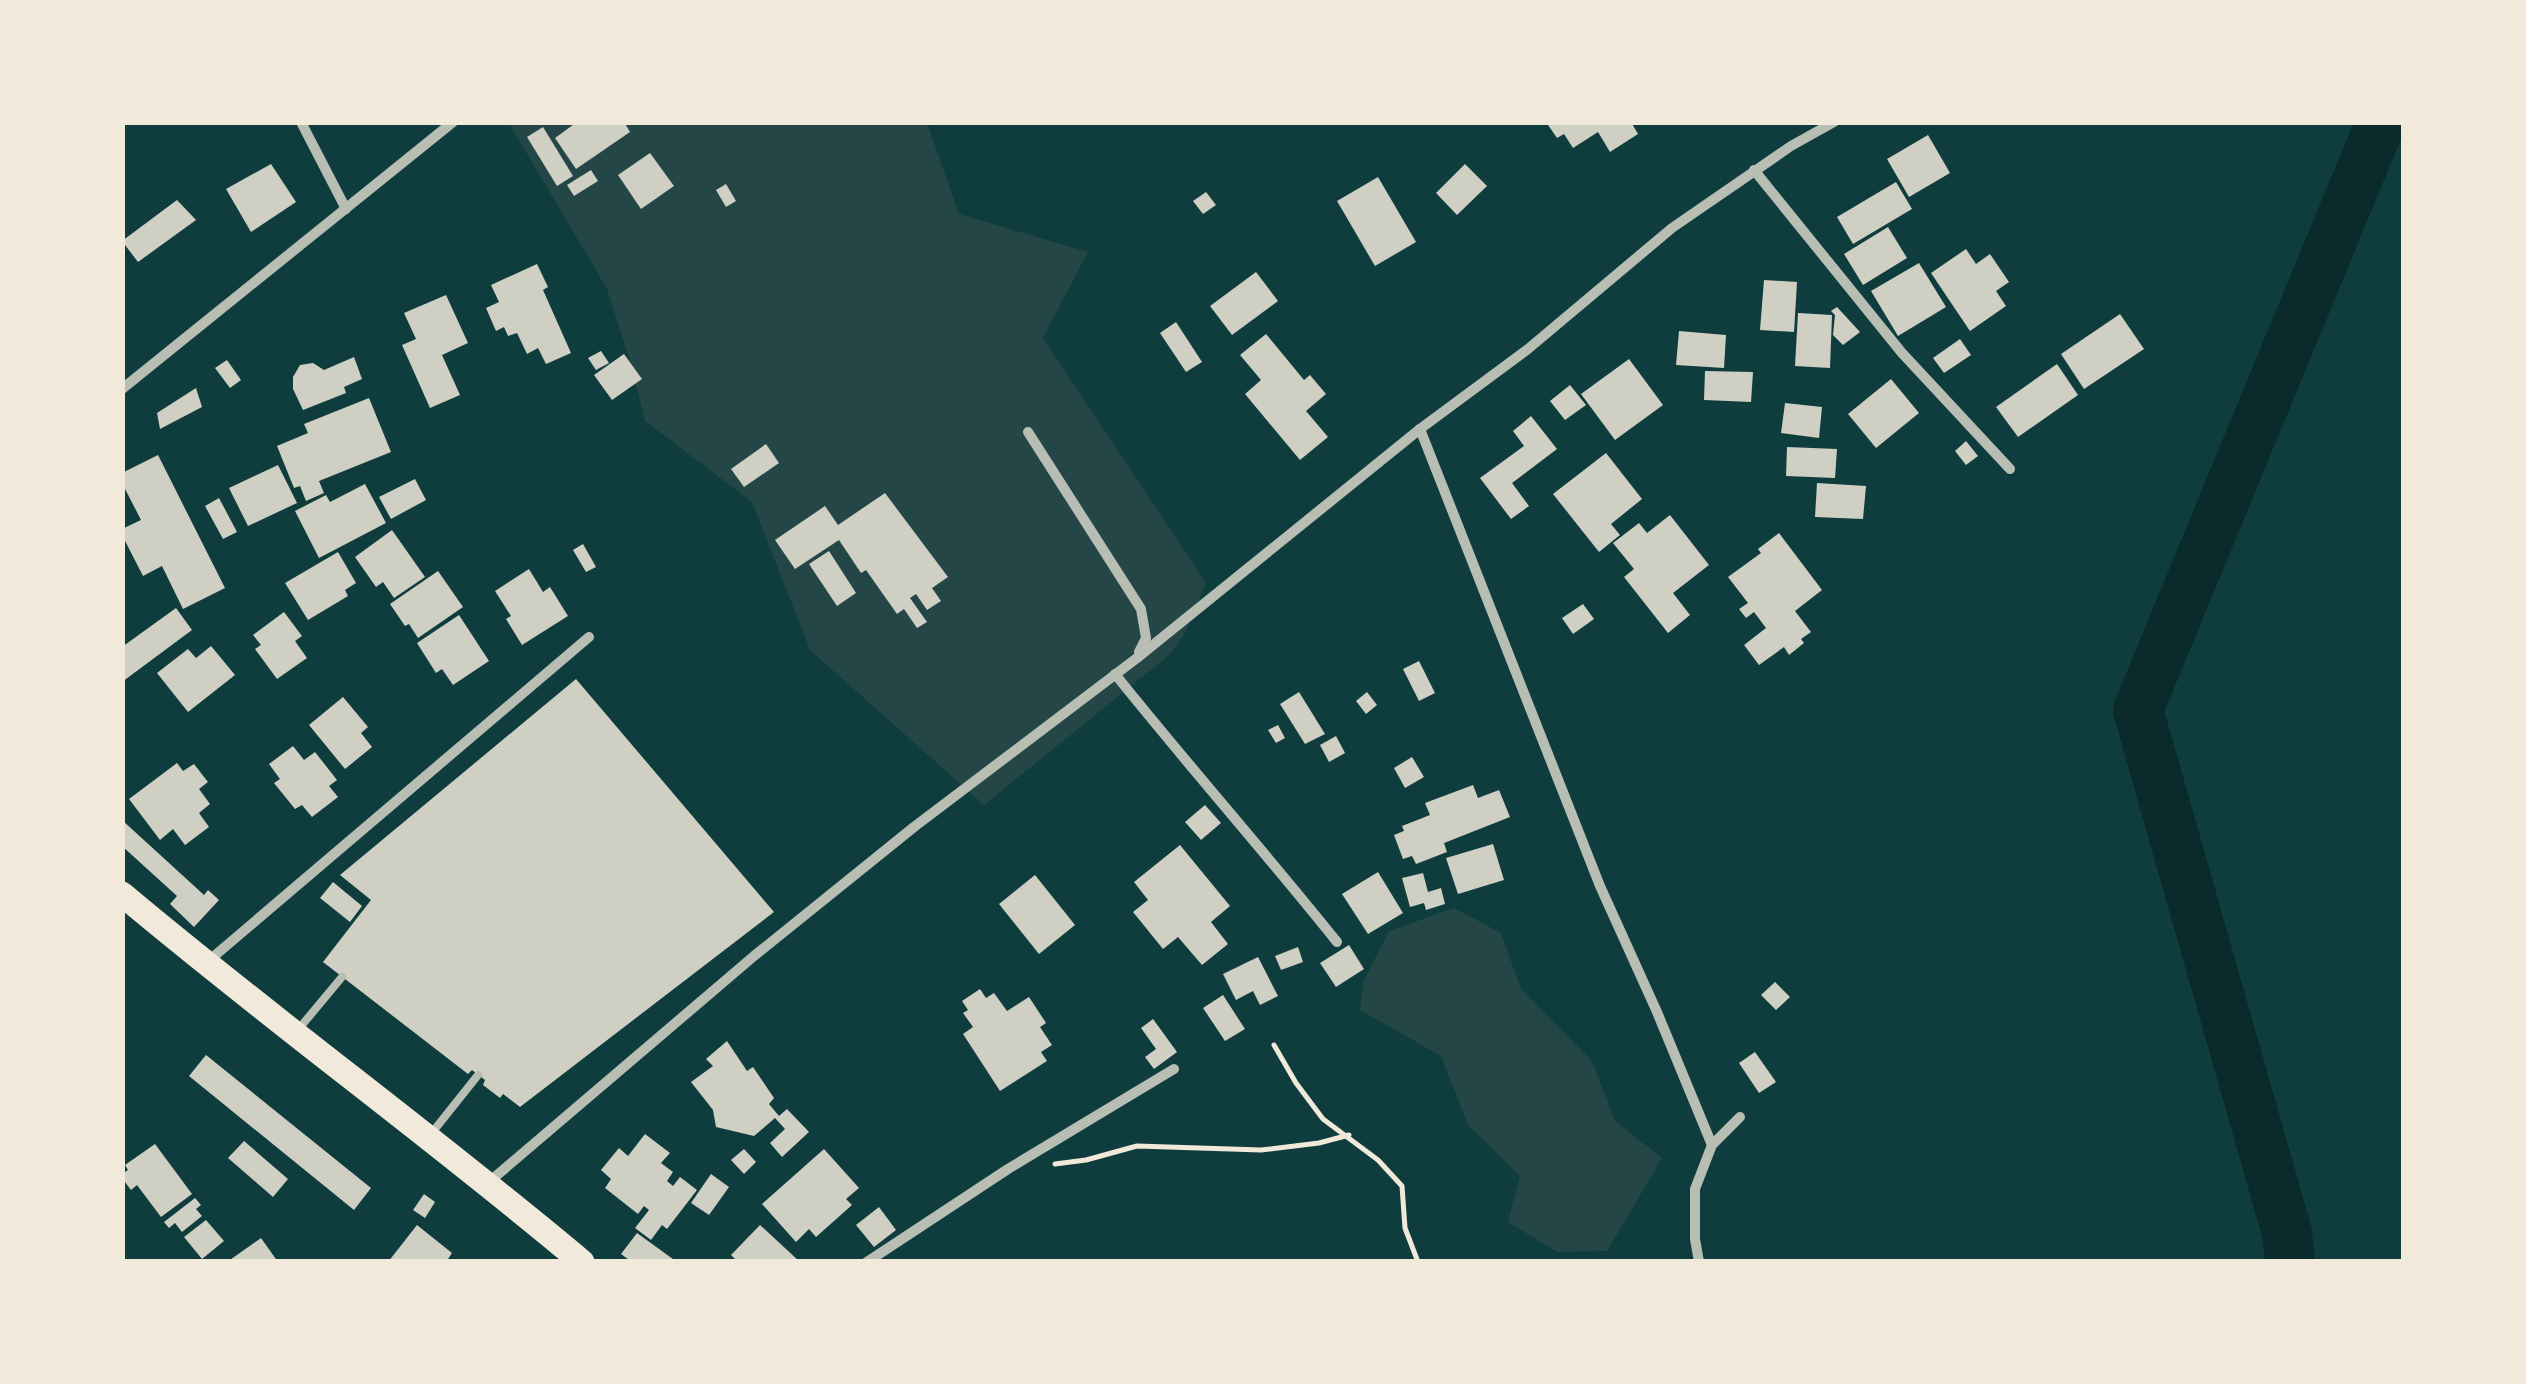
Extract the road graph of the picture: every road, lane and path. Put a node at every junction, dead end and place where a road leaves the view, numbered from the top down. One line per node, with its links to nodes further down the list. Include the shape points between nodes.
1 (302, 122): 5 (street)
2 (452, 122): 5 (street)
3 (1834, 122): 4 (street)
4 (1754, 170): 7 (street); 9 (street, via 1902,353)
5 (346, 209): 6 (street)
6 (122, 390)
7 (1420, 429): 11 (street); 24 (street, via 1600,886)
8 (1028, 432): 11 (street, via 1141,609 1146,638)
9 (2010, 470)
10 (589, 637): 15 (street)
11 (1137, 658): 12 (street)
12 (1114, 674): 14 (street); 26 (street, via 754,956)
13 (122, 894): 15 (main road)
14 (1336, 942)
15 (206, 964): 17 (main road)
16 (342, 977): 17 (lane)
17 (295, 1035): 23 (main road)
18 (1274, 1045): 22 (path, via 1324,1119)
19 (1174, 1069): 25 (street)
20 (478, 1074): 23 (lane)
21 (1740, 1117): 24 (street)
22 (1349, 1136): 25 (path, via 1261,1150 1137,1146); 29 (path, via 1402,1186 1404,1228)
23 (428, 1138): 26 (main road)
24 (1712, 1146): 30 (street, via 1695,1189)
25 (1008, 1169): 28 (street)
26 (488, 1183): 27 (main road)
27 (582, 1262)
28 (867, 1262)
29 (1418, 1262)
30 (1699, 1262)

